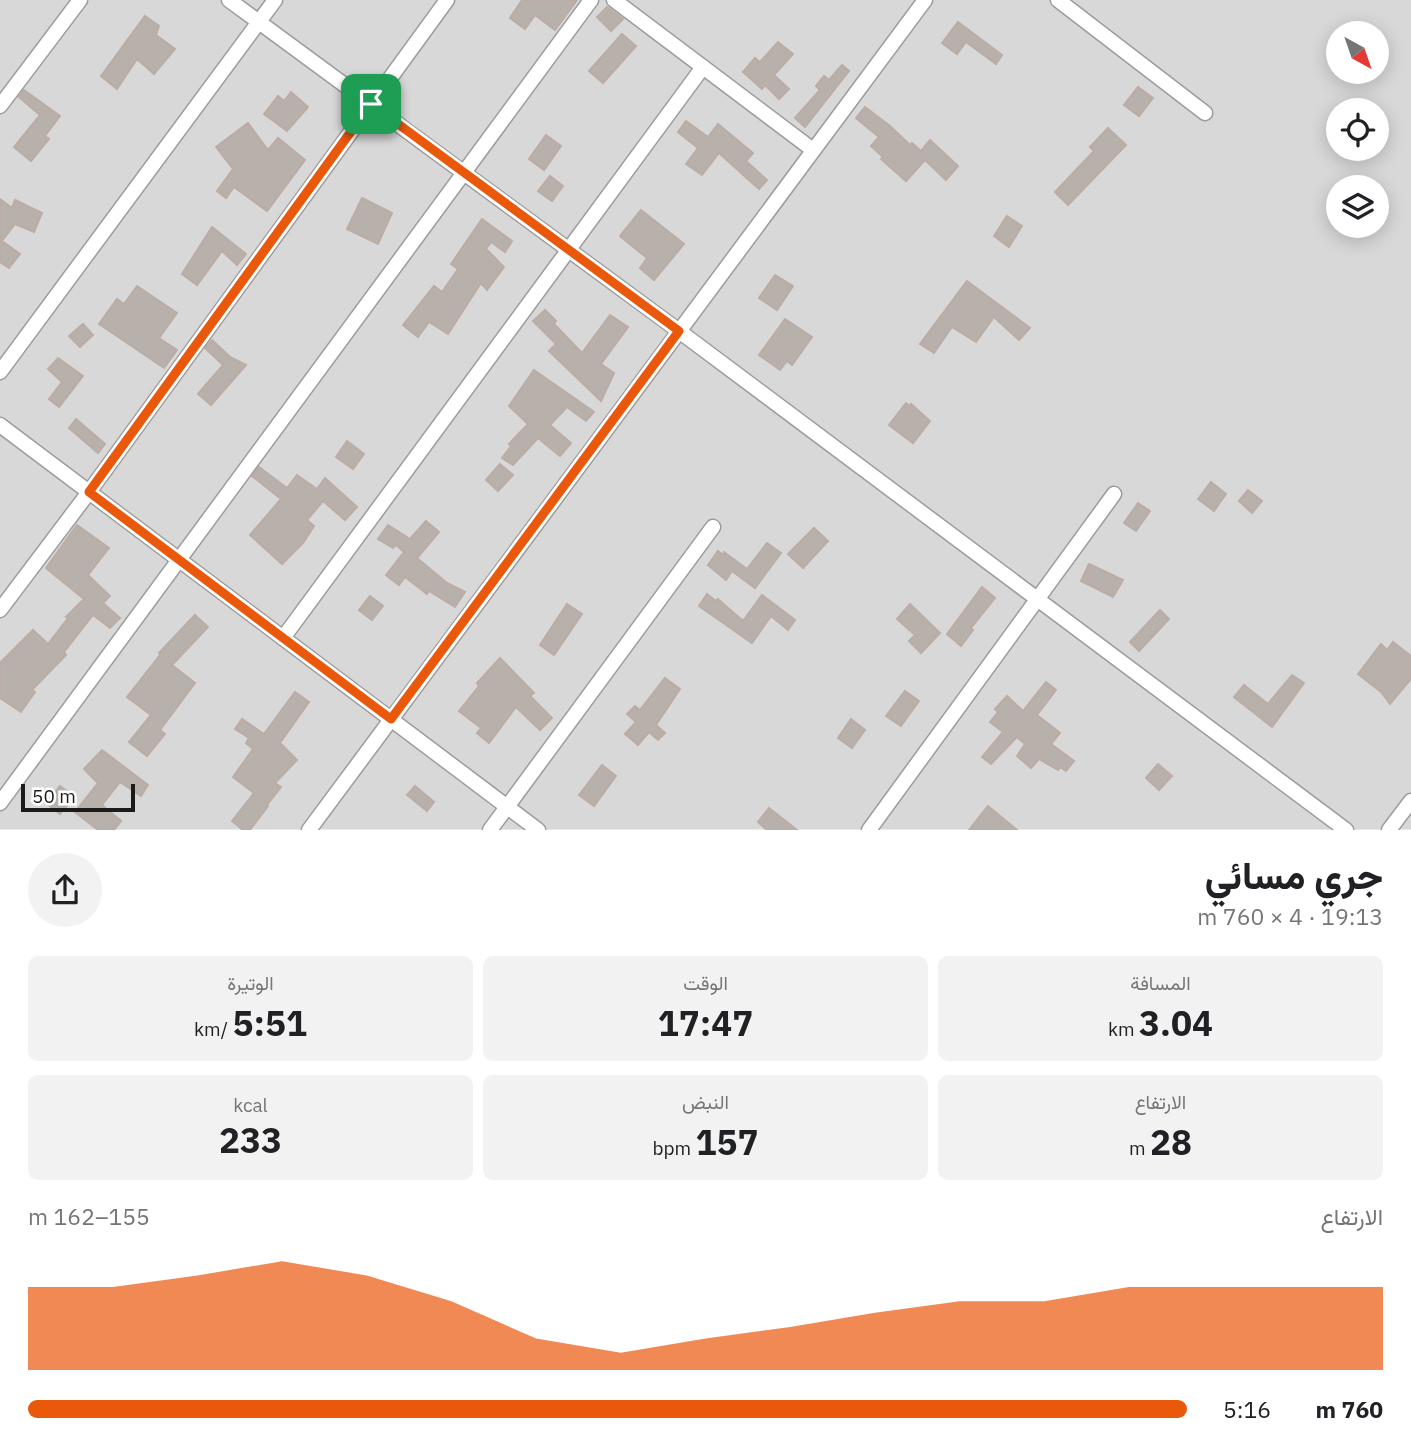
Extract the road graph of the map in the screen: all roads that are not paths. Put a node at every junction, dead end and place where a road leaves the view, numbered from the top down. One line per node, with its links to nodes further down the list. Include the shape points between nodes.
1 (80, 0): 12 (street)
2 (229, 0): 9 (street)
3 (275, 0): 9 (street)
4 (447, 0): 11 (street)
5 (591, 0): 15 (street)
6 (614, 0): 10 (street)
7 (925, 0): 14 (street)
8 (1058, 0): 13 (street)
9 (259, 22): 11 (street); 18 (street)
10 (703, 67): 14 (street); 16 (street)
11 (371, 104): 15 (street); 20 (street)
12 (0, 106)
13 (1205, 113)
14 (813, 150): 17 (street)
15 (464, 173): 16 (street); 23 (street)
16 (569, 250): 17 (street); 26 (street)
17 (679, 331): 24 (street); 27 (street)
18 (0, 372)
19 (0, 425): 20 (street)
20 (89, 492): 23 (street); 25 (street)
21 (1114, 494): 24 (street)
22 (713, 527): 30 (street)
23 (179, 559): 26 (street); 29 (street)
24 (1037, 599): 34 (street); 35 (street)
25 (0, 610)
26 (283, 638): 27 (street)
27 (391, 719): 30 (street); 31 (street)
28 (1411, 801): 36 (street)
29 (0, 803)
30 (507, 806): 32 (street); 33 (street)
31 (309, 830)
32 (490, 830)
33 (538, 830)
34 (869, 830)
35 (1346, 830)
36 (1389, 830)

